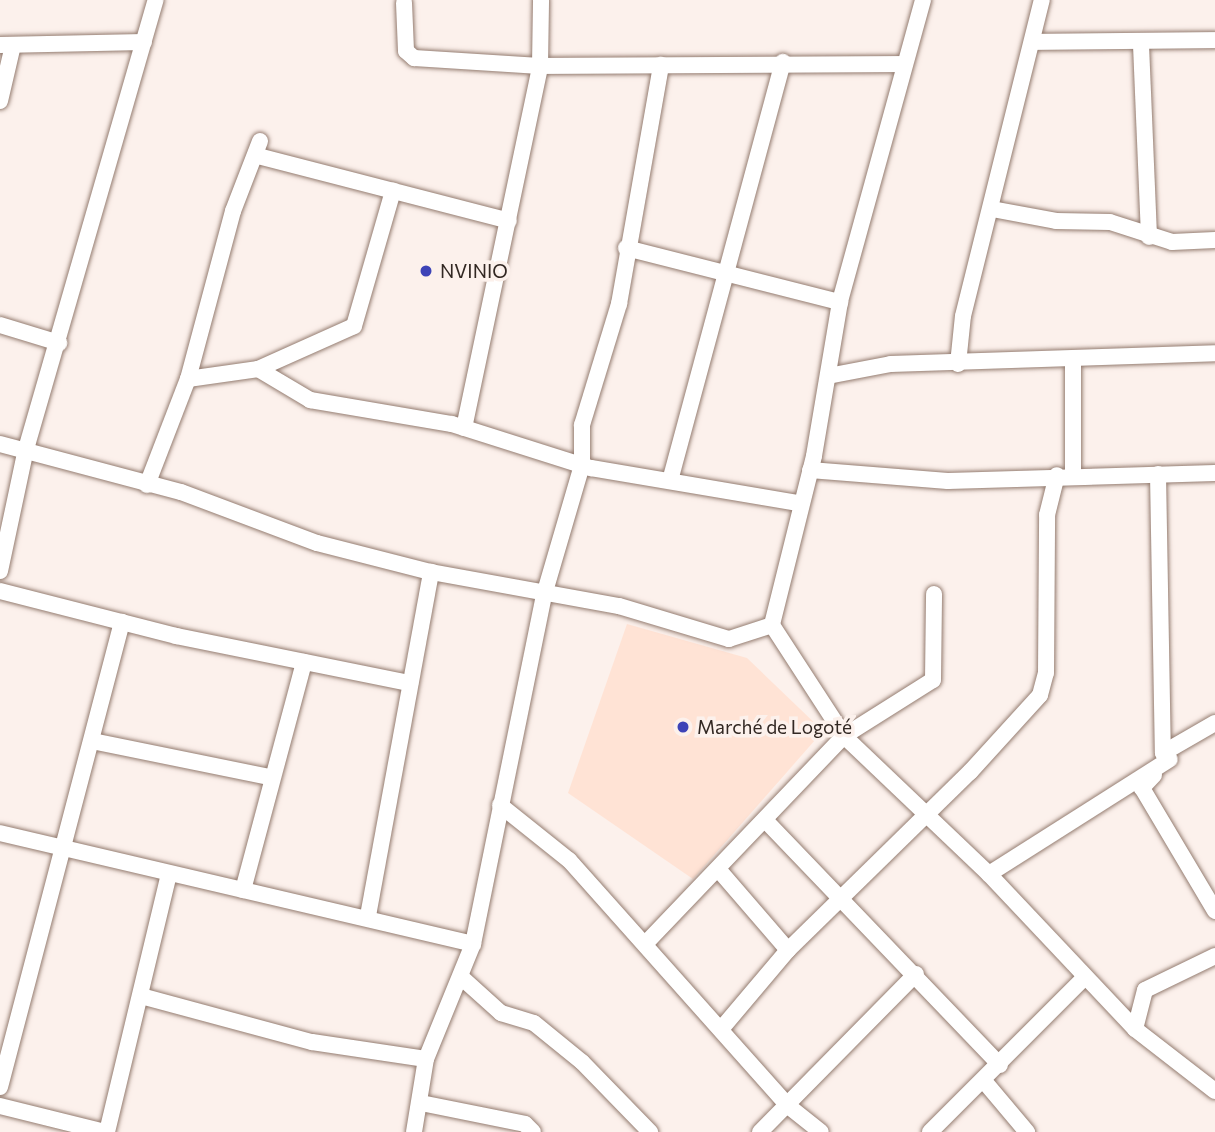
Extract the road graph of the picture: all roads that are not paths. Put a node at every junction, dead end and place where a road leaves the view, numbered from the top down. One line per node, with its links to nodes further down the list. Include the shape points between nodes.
1 (156, 0): 7 (street)
2 (541, 0): 14 (street)
3 (923, 0): 12 (street)
4 (1042, 0): 8 (street)
5 (404, 3): 14 (street, via 410,57)
6 (1215, 40): 10 (street)
7 (144, 43): 9 (street); 25 (street)
8 (1032, 43): 10 (street); 17 (street)
9 (6, 45): 15 (street)
10 (1141, 45): 19 (street)
11 (783, 62): 12 (street); 13 (street); 22 (street)
12 (902, 64): 23 (street)
13 (661, 65): 14 (street); 21 (street)
14 (540, 66): 18 (street)
15 (0, 101)
16 (393, 191): 18 (street); 29 (street, via 355,326); 31 (street, via 259,149 233,211)
17 (992, 209): 19 (street, via 1056,221 1111,222); 28 (street, via 963,316)
18 (509, 221): 32 (street)
19 (1149, 237): 20 (street)
20 (1215, 240)
21 (626, 248): 22 (street); 35 (street, via 613,331 582,425)
22 (725, 272): 23 (street); 40 (street)
23 (840, 302): 30 (street)
24 (0, 325): 25 (street)
25 (59, 343): 34 (street)
26 (1215, 354): 27 (street)
27 (1073, 361): 28 (street); 39 (street)
28 (958, 363): 30 (street, via 891,364)
29 (258, 369): 31 (street); 32 (street, via 310,400)
30 (828, 376): 36 (street)
31 (188, 379): 41 (street)
32 (464, 428): 35 (street)
33 (0, 444): 34 (street)
34 (26, 449): 41 (street); 43 (street)
35 (582, 465): 40 (street); 47 (street)
36 (810, 470): 39 (street, via 948,481); 42 (street)
37 (1215, 473): 38 (street)
38 (1158, 474): 39 (street); 55 (street)
39 (1065, 475): 58 (street, via 1046,515 1044,687)
40 (671, 477): 42 (street)
41 (148, 485): 44 (street, via 317,543)
42 (797, 503): 49 (street)
43 (0, 571)
44 (431, 572): 47 (street); 51 (street)
45 (0, 591): 48 (street)
46 (934, 594): 53 (street, via 933,680)
47 (544, 595): 49 (street, via 619,607 729,639); 57 (street)
48 (122, 622): 50 (street); 54 (street)
49 (772, 625): 53 (street)
50 (304, 662): 51 (street); 56 (street)
51 (411, 683): 68 (street)
52 (1215, 723): 55 (street)
53 (844, 736): 58 (street); 59 (street)
54 (92, 741): 56 (street); 61 (street)
55 (1167, 756): 64 (street); 67 (street, via 1142,788)
56 (269, 777): 65 (street)
57 (500, 805): 69 (street, via 569,860); 70 (street)
58 (922, 817): 64 (street); 66 (street)
59 (766, 821): 62 (street); 66 (street)
60 (0, 833): 61 (street)
61 (59, 848): 63 (street); 82 (street)
62 (718, 869): 69 (street); 71 (street)
63 (169, 874): 65 (street); 76 (street)
64 (989, 874): 75 (street)
65 (243, 890): 68 (street)
66 (840, 901): 71 (street); 73 (street)
67 (1215, 911)
68 (368, 916): 70 (street)
69 (647, 942): 77 (street)
70 (473, 944): 74 (street)
71 (788, 950): 77 (street)
72 (1215, 956): 78 (street, via 1145,990)
73 (916, 974): 80 (street); 86 (street)
74 (461, 977): 79 (street); 90 (street, via 501,1013 534,1023 572,1054)
75 (1085, 977): 78 (street); 80 (street)
76 (141, 996): 79 (street, via 312,1042); 87 (street)
77 (722, 1027): 86 (street)
78 (1135, 1029): 83 (street)
79 (426, 1059): 84 (street)
80 (1000, 1065): 81 (street)
81 (984, 1081): 93 (street); 94 (street)
82 (0, 1087)
83 (1215, 1091)
84 (421, 1103): 88 (street); 89 (street, via 502,1118)
85 (0, 1105): 87 (street)
86 (788, 1105): 91 (street); 92 (street)
87 (106, 1132)
88 (414, 1132)
89 (533, 1132)
90 (650, 1132)
91 (760, 1132)
92 (821, 1132)
93 (930, 1132)
94 (1027, 1132)

